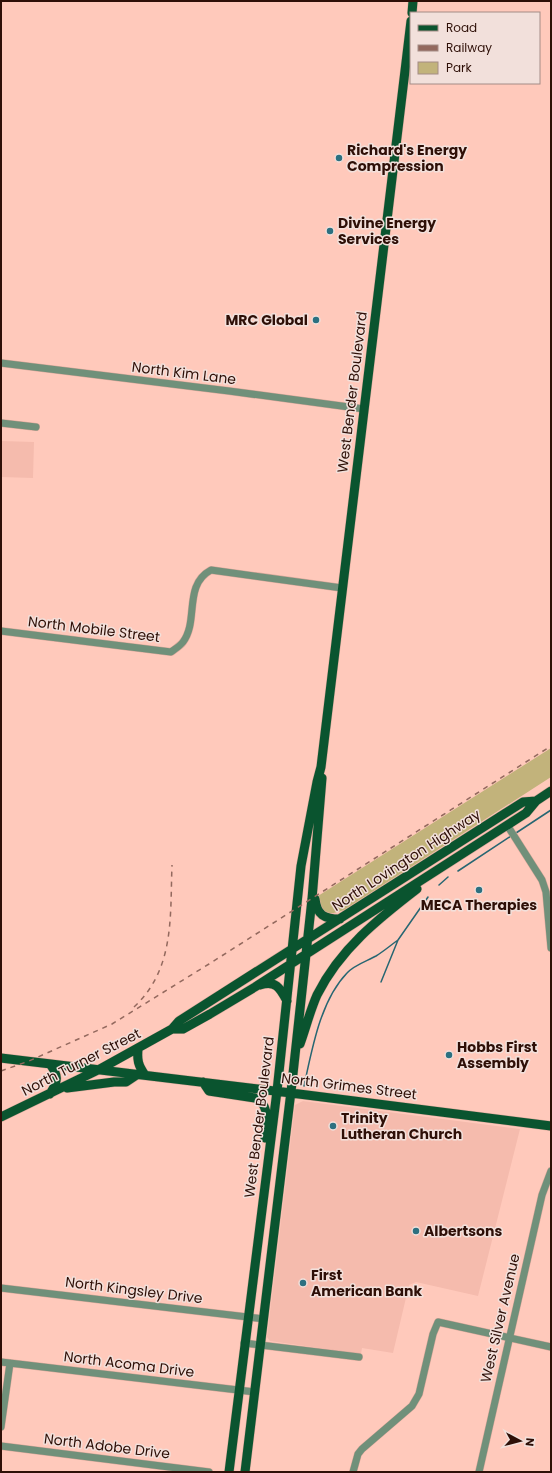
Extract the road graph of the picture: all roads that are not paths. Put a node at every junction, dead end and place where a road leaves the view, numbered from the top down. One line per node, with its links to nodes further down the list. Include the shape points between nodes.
1 (413, 1): 2 (main road)
2 (412, 12)
3 (410, 29): 5 (main road, West Bender Boulevard)
4 (1, 363): 5 (street, North Kim Lane)
5 (364, 409): 8 (main road, West Bender Boulevard)
6 (1, 423): 7 (street)
7 (36, 427)
8 (342, 588): 9 (street, North Mobile Street, via 211,570 198,582 184,641 171,652); 10 (main road, West Bender Boulevard)
9 (1, 631)
10 (321, 767): 15 (main road, West Bender Boulevard, via 322,784); 19 (main road, West Bender Boulevard, via 301,866)
11 (551, 791): 12 (main road, North Lovington Highway)
12 (536, 801): 13 (main road, North Lovington Highway, via 526,813); 16 (main road, North Lovington Highway, via 523,802)
13 (507, 825): 14 (main road, North Lovington Highway); 18 (street, via 542,880 546,892)
14 (426, 876): 20 (main road, North Lovington Highway); 28 (main road, via 419,887 369,927 333,967 317,995)
15 (314, 881): 16 (main road, via 318,911 329,919); 17 (main road, West Bender Boulevard)
16 (341, 919): 17 (main road, North Lovington Highway)
17 (308, 940): 19 (main road, North Lovington Highway); 20 (main road, West Bender Boulevard)
18 (551, 948)
19 (293, 949): 21 (main road, West Bender Boulevard); 24 (main road, North Turner Street, via 179,1021)
20 (306, 953): 21 (main road, North Turner Street); 28 (main road, West Bender Boulevard)
21 (292, 963): 22 (main road, North Turner Street); 23 (main road, West Bender Boulevard)
22 (255, 987): 23 (main road, via 272,984 280,989); 24 (main road, North Turner Street, via 183,1029)
23 (287, 1001): 33 (main road, West Bender Boulevard)
24 (172, 1030): 25 (main road, North Turner Street)
25 (138, 1049): 29 (main road, North Turner Street); 30 (main road, via 137,1060)
26 (1, 1058): 27 (main road, North Grimes Street)
27 (50, 1064): 29 (main road, North Grimes Street); 35 (main road, via 57,1077)
28 (294, 1064): 34 (main road, West Bender Boulevard)
29 (100, 1069): 30 (main road, North Grimes Street); 32 (main road, North Turner Street)
30 (141, 1074): 31 (main road, North Grimes Street); 32 (main road, via 126,1082)
31 (203, 1082): 33 (main road, North Grimes Street); 38 (main road, via 209,1091 255,1098 264,1104 264,1141)
32 (62, 1088): 35 (main road, North Turner Street)
33 (277, 1091): 34 (main road, North Grimes Street); 38 (main road, West Bender Boulevard)
34 (291, 1093): 37 (main road, North Grimes Street); 41 (main road, West Bender Boulevard)
35 (50, 1094): 36 (main road, North Turner Street)
36 (1, 1117)
37 (551, 1126)
38 (268, 1156): 40 (main road, West Bender Boulevard)
39 (551, 1171): 45 (street, West Silver Avenue, via 542,1195)
40 (261, 1210): 41 (main road); 43 (main road, West Bender Boulevard)
41 (276, 1212): 44 (main road, West Bender Boulevard)
42 (1, 1288): 43 (street, North Kingsley Drive)
43 (247, 1317): 44 (street, North Kingsley Drive); 46 (main road, West Bender Boulevard)
44 (264, 1319): 47 (main road, West Bender Boulevard)
45 (509, 1338): 48 (street); 59 (street, via 438,1322 416,1401 362,1449); 60 (street, West Silver Avenue)
46 (244, 1343): 47 (street); 52 (main road, West Bender Boulevard)
47 (261, 1344): 49 (street); 53 (main road, West Bender Boulevard)
48 (551, 1347)
49 (359, 1357)
50 (1, 1362): 51 (street, North Acoma Drive)
51 (10, 1363): 52 (street, North Acoma Drive); 54 (street)
52 (238, 1390): 53 (street, North Acoma Drive); 57 (main road, West Bender Boulevard)
53 (255, 1392): 58 (main road, West Bender Boulevard)
54 (1, 1427)
55 (1, 1446): 56 (street, North Adobe Drive)
56 (209, 1472)
57 (229, 1472)
58 (245, 1472)
59 (353, 1472)
60 (479, 1472)

